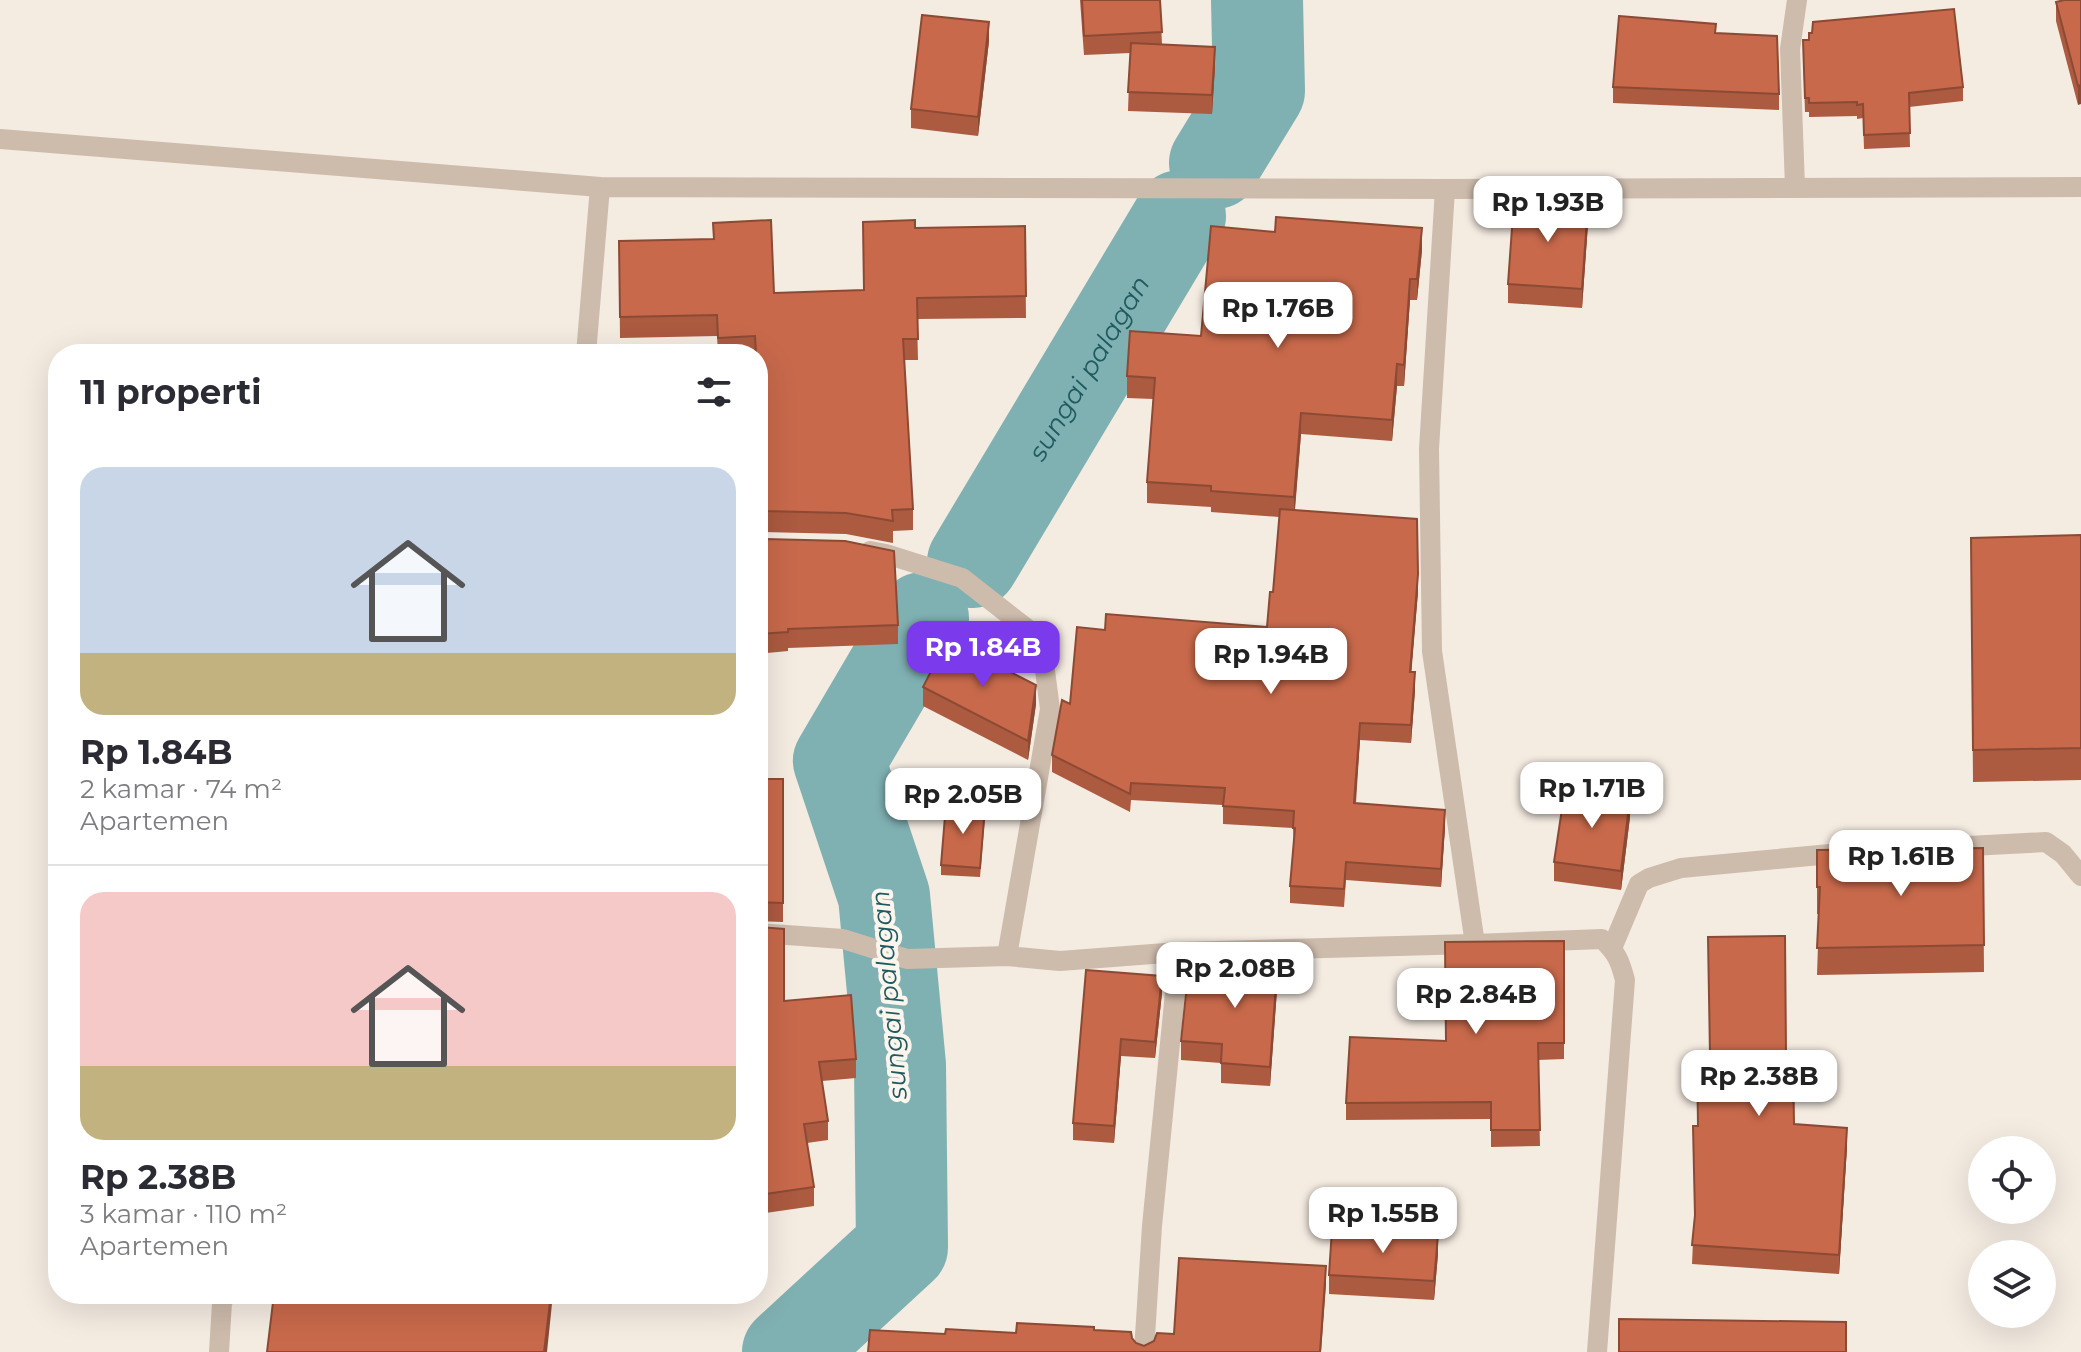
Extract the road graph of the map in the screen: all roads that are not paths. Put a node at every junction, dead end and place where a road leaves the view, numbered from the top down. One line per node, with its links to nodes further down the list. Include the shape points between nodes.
1 (1797, 0): 4 (street, via 1790,49)
2 (0, 139): 3 (street)
3 (600, 187): 6 (street); 7 (street)
4 (1795, 187): 5 (street); 6 (street)
5 (2081, 187)
6 (1445, 189): 11 (street, via 1429,449 1432,651)
7 (587, 344)
8 (846, 547): 14 (street, via 962,578 1030,631 1044,663 1050,709)
9 (2081, 876): 12 (street, via 2046,842 1805,855 1681,868 1639,884)
10 (768, 934): 14 (street, via 843,939 907,959)
11 (1475, 944): 12 (street, via 1602,939); 13 (street)
12 (1612, 948): 18 (street, via 1625,980)
13 (1179, 952): 14 (street, via 1060,961); 17 (street)
14 (1007, 956)
15 (222, 1304): 16 (street)
16 (219, 1352)
17 (1144, 1352)
18 (1597, 1352)

